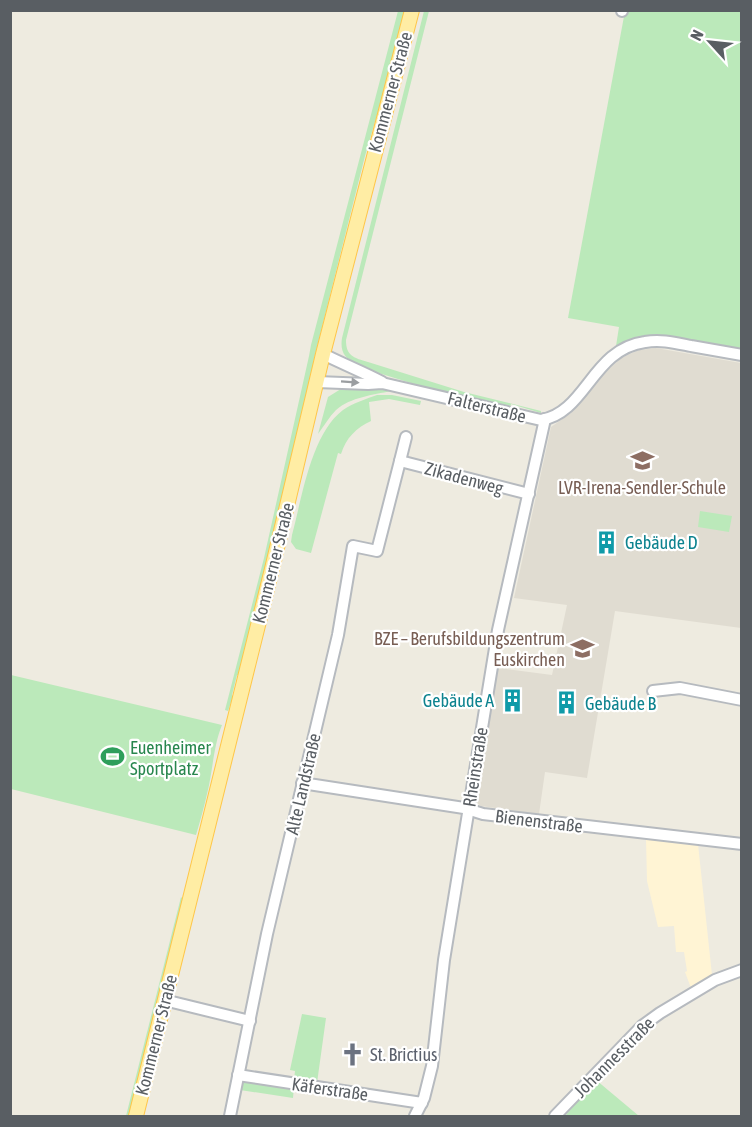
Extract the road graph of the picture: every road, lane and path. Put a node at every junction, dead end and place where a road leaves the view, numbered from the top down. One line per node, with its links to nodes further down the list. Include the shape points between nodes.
1 (412, 10): 2 (main road, Kommerner Straße)
2 (323, 354): 4 (main road, Kommerner Straße); 5 (street, Falterstraße)
3 (741, 355): 6 (street, Falterstraße, via 670,342 635,344 612,356 566,408)
4 (317, 382): 5 (street, Falterstraße, one-way to 5); 17 (main road, Kommerner Straße)
5 (382, 383): 6 (street, Falterstraße)
6 (545, 419): 9 (street, Rheinstraße)
7 (406, 437): 8 (street, Zikadenweg)
8 (400, 461): 9 (street, Zikadenweg); 10 (street, Zikadenweg, via 377,551)
9 (529, 494): 14 (street, Rheinstraße, via 498,630)
10 (352, 546): 13 (street, Alte Landstraße, via 338,635)
11 (653, 691): 12 (street, via 680,688)
12 (741, 700)
13 (303, 783): 14 (street, Bienenstraße); 18 (street, Alte Landstraße)
14 (468, 809): 15 (street, Bienenstraße); 20 (street, Rheinstraße, via 432,1066)
15 (741, 844)
16 (741, 970): 24 (street, Johannesstraße, via 715,980 642,1026)
17 (164, 1000): 18 (street); 21 (main road, Kommerner Straße)
18 (250, 1021): 19 (street, Alte Landstraße)
19 (238, 1075): 20 (street, Käferstraße); 22 (street, Alte Landstraße)
20 (422, 1103): 23 (street, Rheinstraße)
21 (136, 1116)
22 (230, 1116)
23 (416, 1116)
24 (555, 1116)

